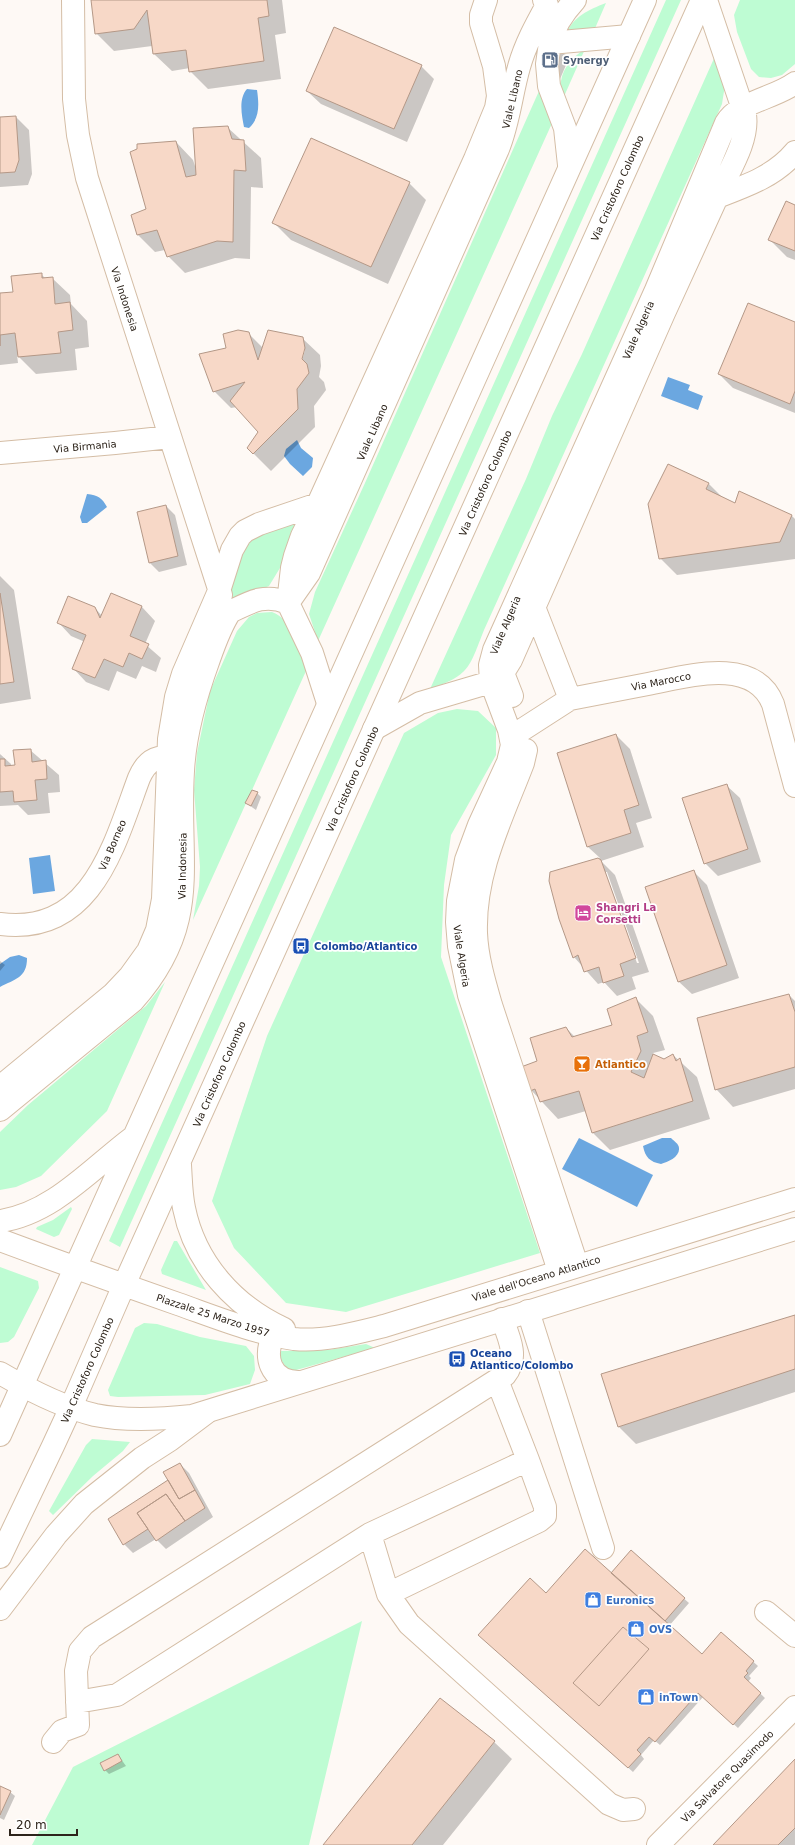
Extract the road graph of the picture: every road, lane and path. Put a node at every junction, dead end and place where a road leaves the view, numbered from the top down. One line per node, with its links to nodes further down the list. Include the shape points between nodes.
1 (73, 0): 17 (main road, Via Indonesia, via 74,99 84,163 96,210)
2 (486, 0): 14 (main road, Viale Libano, via 480,23 494,66 498,96)
3 (574, 0): 7 (main road); 9 (main road, via 561,16)
4 (645, 0): 8 (main road)
5 (702, 0): 27 (main road, Via Cristoforo Colombo)
6 (706, 0): 11 (main road, Viale Algeria)
7 (545, 2): 14 (main road, Viale Libano, via 519,67 503,137)
8 (629, 36): 9 (main road); 13 (main road)
9 (550, 43): 13 (main road, via 547,64 549,86 565,128)
10 (795, 83): 11 (main road, Viale Algeria, via 778,94)
11 (742, 108): 15 (main road, Viale Algeria, via 747,126 744,137); 16 (main road, Viale Algeria, via 726,123)
12 (795, 152): 15 (main road, via 767,176)
13 (569, 165): 26 (main road)
14 (467, 195): 19 (main road, Viale Libano)
15 (717, 196): 16 (main road, Viale Algeria)
16 (680, 256): 21 (main road, Viale Algeria)
17 (170, 437): 18 (main road, Via Birmania); 20 (main road, Via Indonesia)
18 (0, 453)
19 (327, 508): 20 (main road, via 259,524 245,531 232,550); 22 (main road, Viale Libano, via 309,573)
20 (219, 591): 23 (main road, Via Indonesia); 29 (main road, Via Indonesia, via 188,660 176,697 172,718)
21 (526, 602): 24 (main road, Viale Algeria, via 511,660); 25 (main road)
22 (288, 603): 23 (main road, via 277,598 264,598); 26 (main road, via 312,653)
23 (230, 612): 29 (main road, Via Indonesia, via 222,626 203,677 186,735)
24 (497, 678): 27 (main road, via 420,703); 28 (main road, Viale Algeria)
25 (570, 699): 28 (main road); 30 (main road, Via Marocco, via 708,673 727,673 744,677 762,687 770,697)
26 (328, 703): 33 (main road)
27 (374, 729): 34 (main road, Via Cristoforo Colombo)
28 (517, 732): 40 (main road, Viale Algeria, via 526,740 525,758 488,854 480,882 476,934 493,1039)
29 (176, 756): 31 (main road, Via Borneo, via 153,760 145,767 138,778 111,853 84,896 67,910 45,921 22,925); 32 (main road, Via Indonesia, via 182,800 183,897 178,922 165,956 150,980 128,1005)
30 (795, 786)
31 (0, 924)
32 (2, 1099)
33 (133, 1138): 36 (main road, via 48,1203 19,1217); 39 (main road)
34 (179, 1162): 41 (main road, Via Cristoforo Colombo); 46 (main road, via 186,1217 199,1249 217,1278 252,1311)
35 (795, 1199): 40 (main road, Viale dell'Oceano Atlantico)
36 (0, 1221)
37 (795, 1229): 42 (main road)
38 (0, 1240): 39 (main road, Piazzale 25 Marzo 1957)
39 (75, 1268): 41 (main road, Piazzale 25 Marzo 1957); 51 (main road)
40 (568, 1268): 46 (main road, Viale dell'Oceano Atlantico, via 384,1326 340,1336)
41 (124, 1285): 44 (main road, Piazzale 25 Marzo 1957, via 227,1321); 52 (main road, Via Cristoforo Colombo)
42 (528, 1311): 43 (main road); 45 (main road)
43 (502, 1319): 47 (main road); 50 (main road)
44 (274, 1334): 46 (main road, Viale dell'Oceano Atlantico); 50 (main road, Piazzale 25 Marzo 1957, via 269,1346 268,1360 279,1376 288,1382)
45 (535, 1337): 47 (main road); 57 (main road)
46 (307, 1339)
47 (511, 1345): 49 (main road, via 510,1369)
48 (0, 1373): 51 (main road)
49 (497, 1380): 55 (main road); 63 (main road, via 92,1637 80,1651 76,1671)
50 (298, 1382): 53 (main road)
51 (22, 1386): 52 (main road); 54 (main road)
52 (70, 1407): 53 (main road, via 96,1415 135,1418 171,1418); 58 (main road, Via Cristoforo Colombo)
53 (206, 1413): 60 (main road, via 142,1458 84,1504 56,1535)
54 (0, 1435)
55 (528, 1460): 56 (main road); 59 (main road, via 545,1507 545,1516)
56 (370, 1534): 59 (main road); 63 (main road, via 117,1695)
57 (603, 1548)
58 (0, 1557)
59 (388, 1594): 66 (main road, via 417,1632 609,1804 623,1810)
60 (0, 1609)
61 (766, 1612): 62 (main road)
62 (795, 1636)
63 (77, 1702): 65 (main road, via 78,1725 62,1731)
64 (795, 1707): 67 (main road, Via Salvatore Quasimodo)
65 (53, 1742)
66 (634, 1810)
67 (658, 1845)

